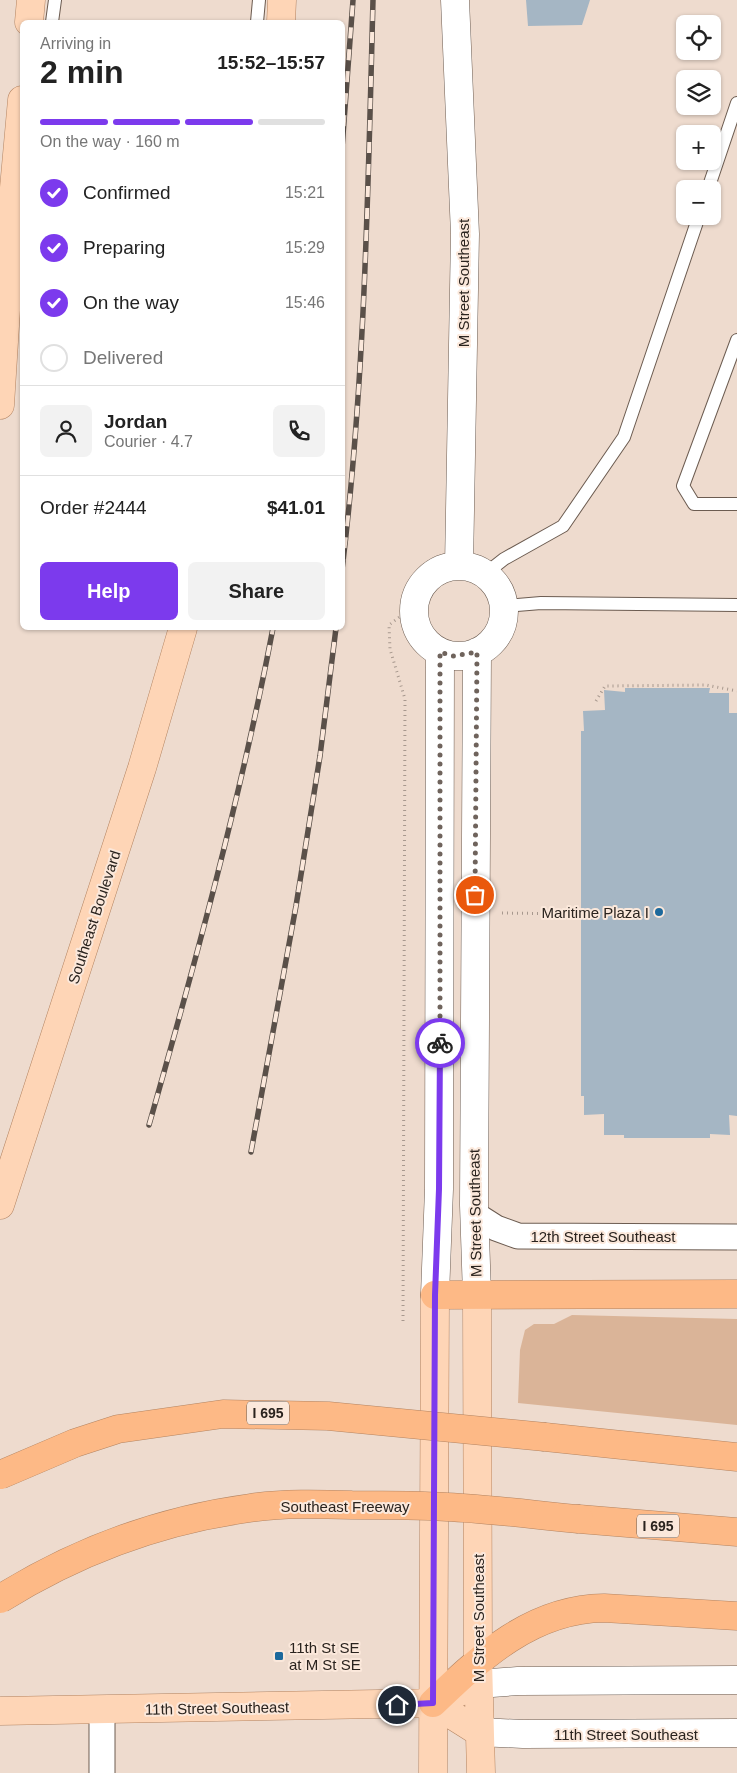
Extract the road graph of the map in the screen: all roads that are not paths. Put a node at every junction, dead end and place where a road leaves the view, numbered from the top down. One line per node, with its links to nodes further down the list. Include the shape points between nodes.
1 (31, 0): 6 (main road)
2 (55, 0): 7 (lane)
3 (259, 0): 8 (lane)
4 (282, 0): 9 (main road)
5 (455, 0): 19 (street, M Street Southeast, via 465,234)
6 (29, 20)
7 (52, 20)
8 (257, 20)
9 (281, 20)
10 (737, 103): 12 (lane)
11 (20, 122): 16 (main road)
12 (711, 180)
13 (696, 225): 20 (lane, via 624,437 563,526 504,558)
14 (20, 280): 16 (lane)
15 (737, 340): 18 (lane, via 684,486 694,504)
16 (4, 357): 17 (main road)
17 (0, 405)
18 (737, 504)
19 (459, 566): 20 (street, via 473,566); 24 (street, via 446,567 429,577 417,593 414,606 420,633 428,645)
20 (485, 574): 22 (street, via 501,594)
21 (737, 605): 22 (lane, via 541,603)
22 (504, 606): 25 (street, via 498,634)
23 (182, 630): 26 (main road, Southeast Boulevard, via 142,768)
24 (440, 652): 25 (street, via 453,656); 30 (street, via 439,1179)
25 (477, 652): 27 (street, M Street Southeast)
26 (0, 1205)
27 (474, 1214): 28 (street, 12th Street Southeast, via 496,1228 518,1236); 31 (street, M Street Southeast)
28 (737, 1237)
29 (737, 1294): 31 (highway)
30 (435, 1295): 31 (highway); 39 (main road)
31 (477, 1295): 37 (main road, M Street Southeast)
32 (737, 1457): 33 (highway, I 695, bridge, via 328,1416 223,1414 118,1429)
33 (0, 1474)
34 (737, 1532): 35 (highway, Southeast Freeway / I 695, bridge, via 447,1506 306,1504 252,1507 200,1516 114,1542 70,1560)
35 (0, 1599)
36 (737, 1616): 37 (highway, via 604,1608 575,1610 540,1621)
37 (478, 1672): 38 (street, via 518,1681); 39 (highway); 42 (main road, M Street Southeast)
38 (737, 1680)
39 (433, 1703): 40 (main road, 11th Street Southeast); 42 (main road, 11th Street Southeast); 45 (main road)
40 (102, 1710): 41 (main road, 11th Street Southeast); 44 (street)
41 (0, 1711)
42 (479, 1732): 43 (street, 11th Street Southeast); 46 (main road, M Street Southeast)
43 (737, 1733)
44 (102, 1773)
45 (433, 1773)
46 (481, 1773)

